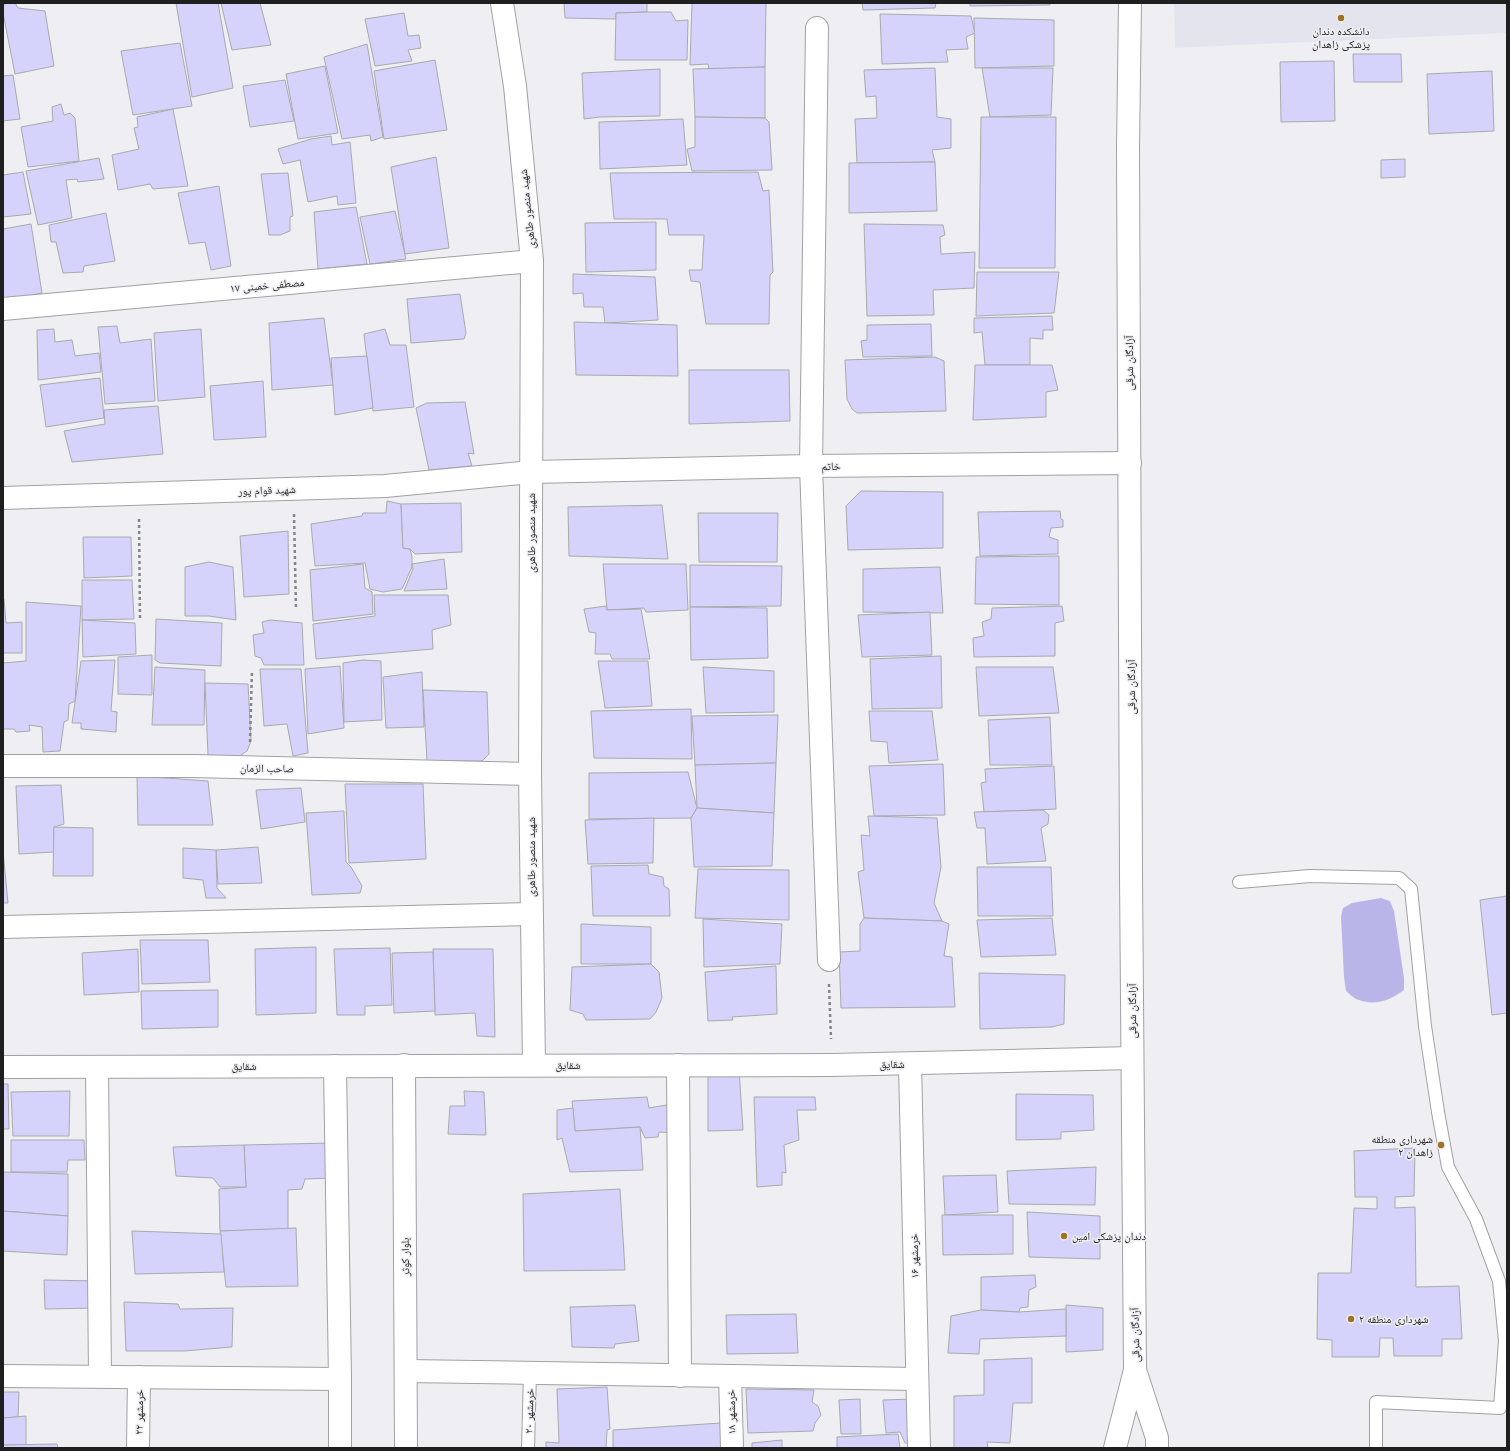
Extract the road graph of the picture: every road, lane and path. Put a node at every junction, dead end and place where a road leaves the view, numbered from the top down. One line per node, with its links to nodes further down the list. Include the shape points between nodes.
1 (502, 3): 4 (street, شهید منصور طاهری, via 515,86)
2 (1130, 3): 6 (street, آزادگان شرقی)
3 (817, 28): 7 (street)
4 (532, 261): 5 (street, مصطفی خمینی ۱۷); 8 (street, شهید منصور طاهری)
5 (3, 309)
6 (1130, 463): 7 (street, خاتم); 22 (street, آزادگان شرقی)
7 (811, 466): 8 (street, خاتم); 21 (street)
8 (531, 472): 9 (street, شهید قوام پور, via 385,486); 17 (street, شهید منصور طاهری)
9 (294, 489): 10 (street, شهید قوام پور); 12 (path)
10 (139, 494): 11 (street, شهید قوام پور); 13 (path)
11 (3, 498)
12 (296, 609)
13 (140, 619)
14 (252, 670): 16 (path)
15 (3, 766): 16 (street, صاحب الزمان)
16 (250, 767): 17 (street, صاحب الزمان)
17 (530, 774): 19 (street, شهید منصور طاهری)
18 (1239, 882): 49 (lane, via 1310,876 1399,878 1411,889 1425,1026 1448,1167 1476,1220 1499,1281 1505,1341 1500,1408 1376,1402)
19 (531, 914): 20 (street); 25 (street, شهید منصور طاهری)
20 (3, 927)
21 (829, 960): 27 (path)
22 (1132, 1058): 23 (street, شقایق); 31 (street, آزادگان شرقی)
23 (910, 1064): 27 (street, شقایق); 40 (street, خرمشهر ۱۶)
24 (404, 1065): 25 (street, شقایق); 29 (street, شقایق); 32 (street, بلوار کوثر)
25 (534, 1065): 26 (street, شقایق)
26 (678, 1065): 27 (street, شقایق); 36 (street)
27 (831, 1065)
28 (97, 1066): 29 (street, شقایق); 30 (street, شقایق); 35 (street)
29 (335, 1066): 39 (street)
30 (3, 1067)
31 (1135, 1370): 47 (street); 48 (street)
32 (406, 1371): 33 (street); 43 (street, بلوار کوثر)
33 (530, 1373): 36 (street); 44 (lane, خرمشهر ۲۰)
34 (3, 1376): 35 (street)
35 (100, 1376): 38 (street)
36 (680, 1376): 37 (street)
37 (730, 1376): 40 (street); 45 (street, خرمشهر ۱۸)
38 (140, 1377): 39 (street); 41 (street, خرمشهر ۲۲)
39 (340, 1379): 42 (street)
40 (917, 1379): 46 (street, خرمشهر ۱۶)
41 (138, 1448)
42 (340, 1448)
43 (406, 1448)
44 (528, 1448)
45 (732, 1448)
46 (919, 1448)
47 (1115, 1448)
48 (1157, 1448)
49 (1376, 1448)

